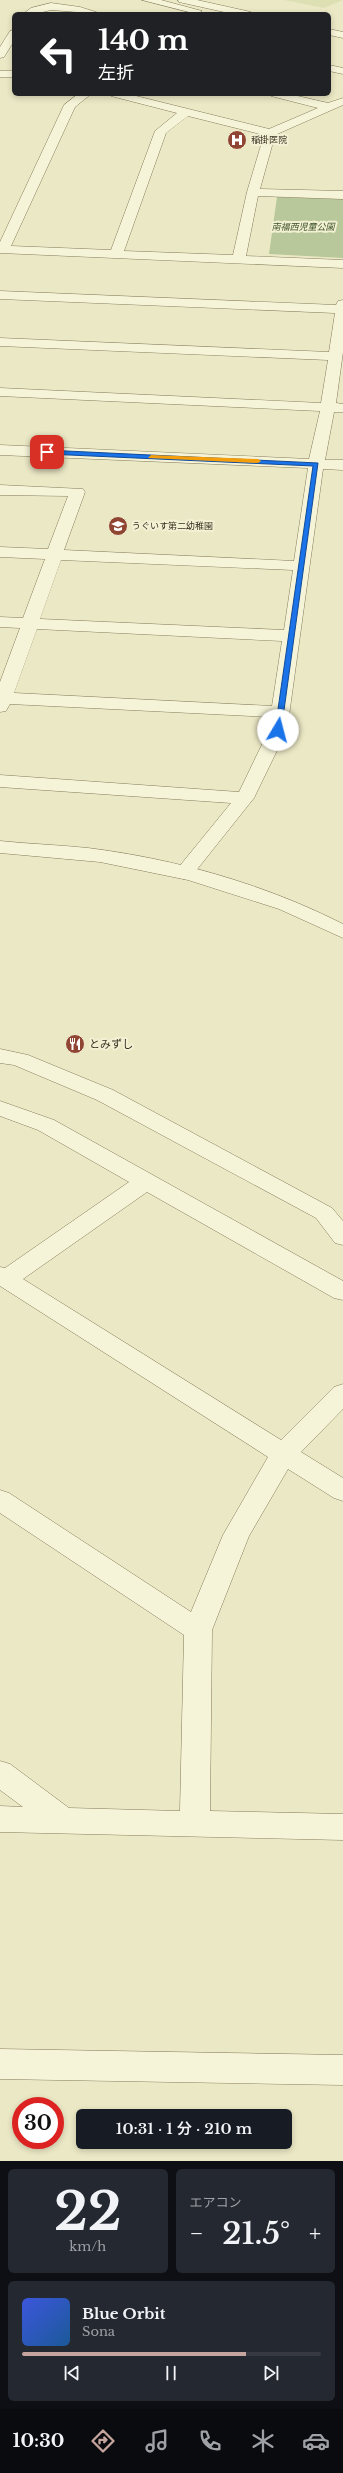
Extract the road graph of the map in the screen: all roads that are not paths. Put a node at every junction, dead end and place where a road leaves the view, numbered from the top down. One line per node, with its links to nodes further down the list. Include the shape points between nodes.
1 (147, 0): 5 (street)
2 (183, 0): 6 (street)
3 (29, 12): 4 (street, via 32,8 48,3)
4 (88, 12)
5 (201, 12)
6 (238, 12)
7 (331, 32): 8 (street)
8 (343, 35)
9 (12, 38): 12 (street)
10 (331, 41): 11 (street)
11 (343, 44)
12 (0, 56)
13 (331, 68): 14 (street)
14 (343, 71)
15 (0, 74): 16 (street)
16 (12, 74)
17 (82, 96): 26 (street, via 70,105)
18 (123, 96): 22 (street)
19 (283, 96): 21 (street)
20 (343, 101): 21 (street)
21 (329, 107): 23 (street)
22 (186, 112): 23 (street); 27 (street, via 161,132)
23 (270, 133): 24 (street)
24 (253, 192): 25 (street); 28 (street)
25 (343, 195)
26 (2, 249): 27 (street)
27 (116, 255): 28 (street)
28 (238, 259): 29 (street)
29 (343, 264)
30 (0, 294): 31 (street)
31 (342, 306): 33 (street)
32 (0, 342): 33 (street)
33 (335, 356): 35 (street)
34 (0, 392): 35 (street)
35 (336, 407): 37 (street)
36 (0, 450): 37 (street)
37 (316, 464): 38 (street); 42 (street)
38 (343, 465)
39 (0, 490): 41 (street, via 77,492)
40 (0, 552): 41 (street)
41 (56, 553): 42 (street); 44 (street)
42 (302, 566): 45 (street)
43 (0, 622): 44 (street)
44 (30, 623): 45 (street); 46 (street)
45 (292, 636): 47 (street)
46 (1, 701): 47 (street)
47 (281, 712): 49 (street, via 278,730)
48 (0, 781): 49 (street)
49 (246, 798): 51 (street)
50 (0, 847): 51 (street, via 100,856)
51 (184, 873): 52 (street, via 287,906)
52 (343, 932)
53 (0, 1056): 56 (street, via 20,1060 105,1095 324,1213)
54 (0, 1108): 55 (street, via 46,1125)
55 (146, 1181): 57 (street); 58 (street)
56 (343, 1237)
57 (3, 1277): 60 (street)
58 (343, 1292)
59 (343, 1393): 60 (street)
60 (283, 1454): 61 (street); 63 (street, via 236,1535)
61 (343, 1491)
62 (0, 1500): 63 (street)
63 (198, 1630): 67 (street)
64 (0, 1773): 66 (street)
65 (0, 1819): 66 (street)
66 (64, 1821): 67 (street)
67 (195, 1824): 68 (street)
68 (343, 1827)
69 (0, 2064): 70 (street)
70 (343, 2070)

